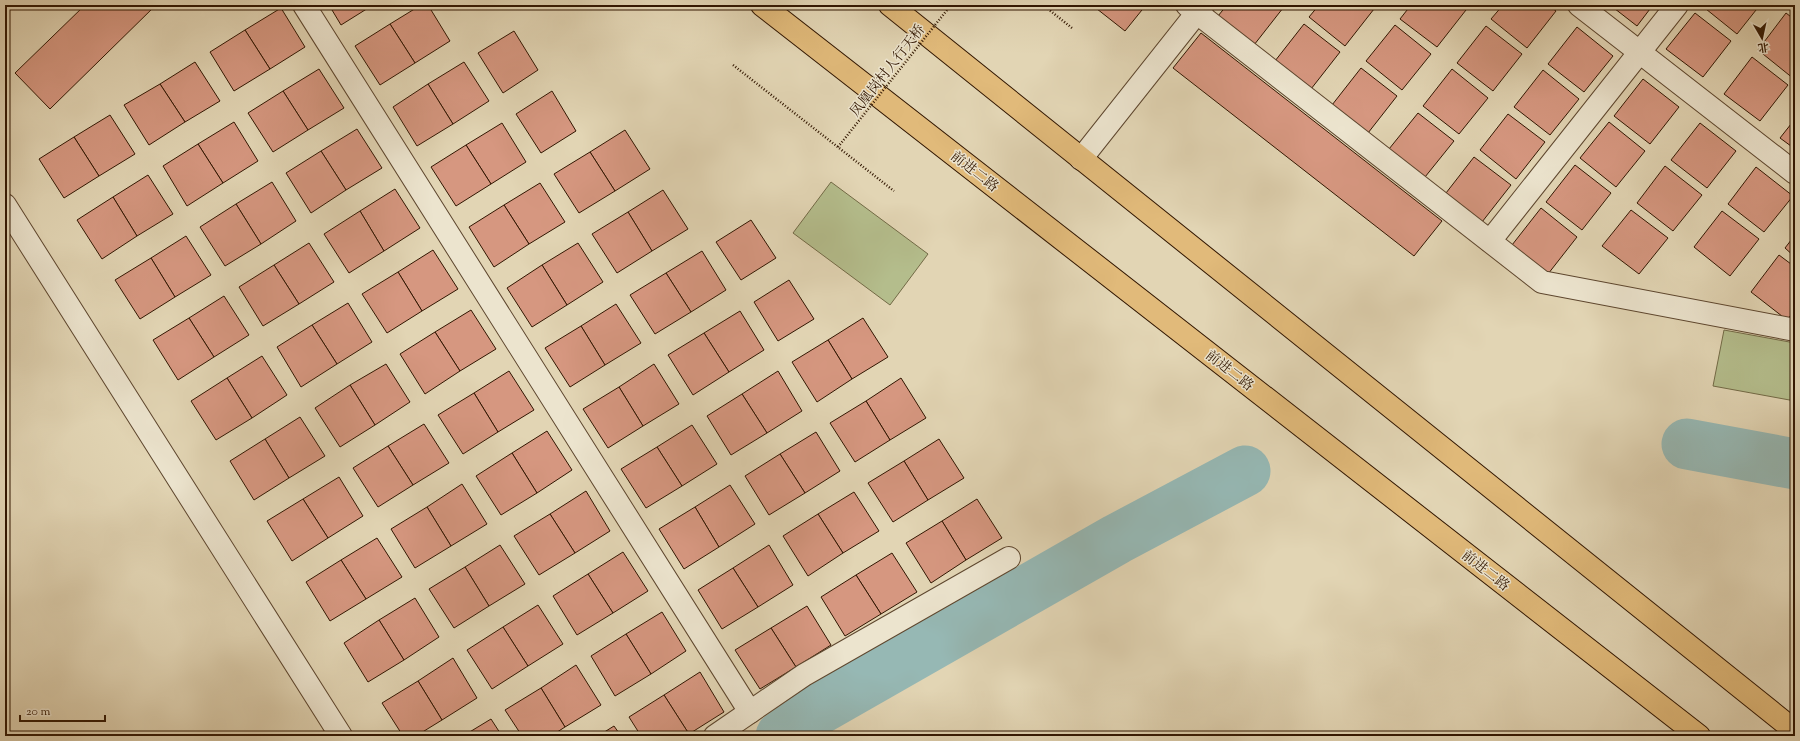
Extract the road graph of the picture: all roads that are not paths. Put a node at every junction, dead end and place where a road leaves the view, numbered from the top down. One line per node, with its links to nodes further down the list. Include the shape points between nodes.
1 (304, 5): 14 (street)
2 (762, 5): 18 (main road, 前进二路)
3 (890, 5): 8 (main road)
4 (1579, 5): 7 (street)
5 (1677, 5): 7 (street)
6 (1196, 8): 8 (street); 11 (street)
7 (1640, 52): 9 (street); 11 (street)
8 (1082, 159): 15 (main road)
9 (1795, 173)
10 (5, 205): 16 (street)
11 (1490, 241): 12 (street, via 1542,282)
12 (1795, 330)
13 (1009, 558): 14 (street, via 804,675)
14 (750, 712): 17 (street)
15 (1795, 730)
16 (341, 736)
17 (715, 736)
18 (1699, 736)

